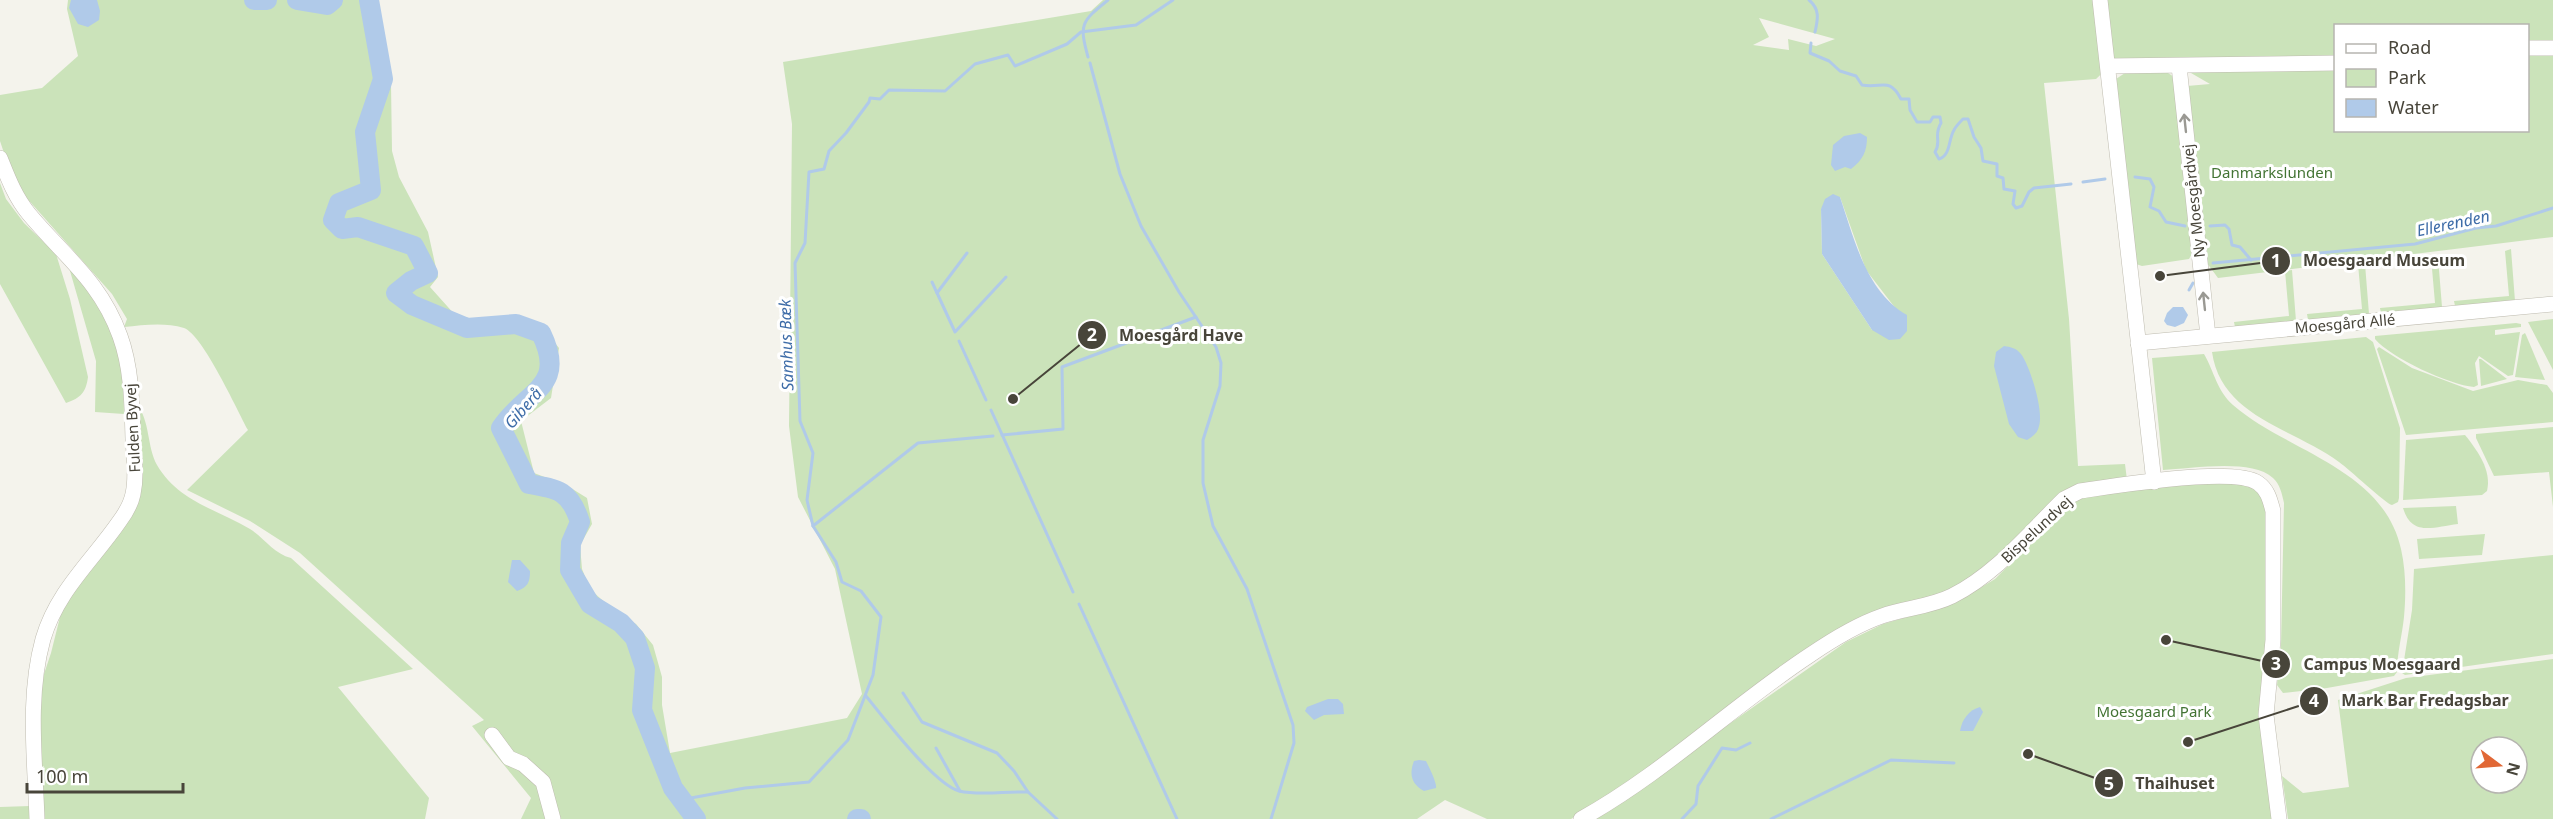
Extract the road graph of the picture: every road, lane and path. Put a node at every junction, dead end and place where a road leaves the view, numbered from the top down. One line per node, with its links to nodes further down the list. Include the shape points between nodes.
1 (2100, 0): 5 (street)
2 (2529, 48): 3 (street)
3 (2553, 48)
4 (2334, 63): 6 (street)
5 (2108, 66): 6 (street); 10 (street)
6 (2179, 66): 9 (street, Ny Moesgårdvej, one-way to 6)
7 (0, 158): 13 (street, Fulden Byvej, via 16,195 91,281 110,311 127,358 132,395 135,473 128,508 68,584 43,639 33,711)
8 (2553, 304): 9 (street, Moesgård Allé)
9 (2208, 336): 10 (street, Moesgård Allé)
10 (2138, 343): 11 (street)
11 (2154, 482): 15 (street, Bispelundvej, via 2072,494 1973,584 1950,598 1881,616 1843,634 1724,717 1675,759); 16 (street, Bispelundvej, via 2232,476 2259,483 2269,495 2273,511 2273,640 2266,714)
12 (492, 735): 14 (street, via 509,758 523,764 543,782)
13 (37, 819)
14 (554, 819)
15 (1581, 819)
16 (2279, 819)

